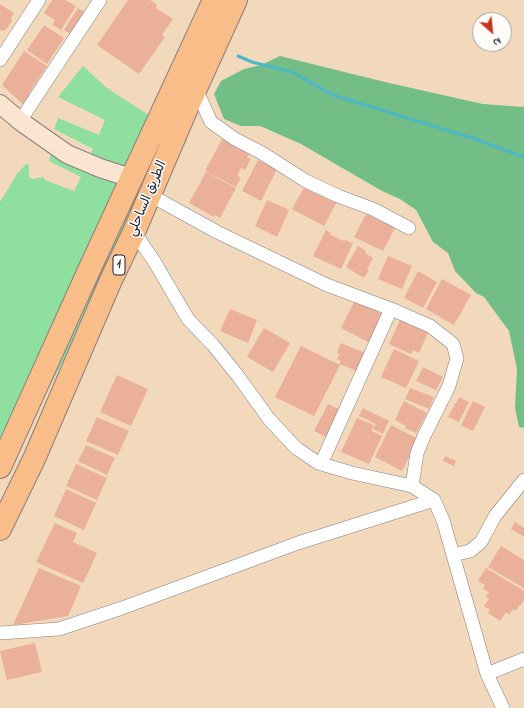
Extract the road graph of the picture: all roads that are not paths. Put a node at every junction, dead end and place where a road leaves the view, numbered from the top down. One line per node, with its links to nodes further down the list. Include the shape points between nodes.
1 (39, 0): 5 (street)
2 (100, 0): 8 (street)
3 (214, 0): 9 (highway, الطريق الساحلي / 1)
4 (236, 0): 6 (highway, الطريق الساحلي / 1)
5 (0, 60)
6 (196, 89): 10 (highway, الطريق الساحلي / 1); 11 (street, via 211,122 235,138 306,181 373,209)
7 (0, 104): 8 (street)
8 (20, 121): 9 (street, via 67,154)
9 (131, 178): 15 (highway, الطريق الساحلي / 1)
10 (150, 195): 12 (highway, الطريق الساحلي / 1); 13 (street, via 217,232 327,285)
11 (409, 228)
12 (134, 232): 14 (street, via 188,319 223,358 269,419 296,448); 19 (highway, الطريق الساحلي / 1, via 34,459)
13 (391, 309): 14 (street); 17 (street, via 430,326 453,344 457,358 449,386 417,453)
14 (321, 464): 17 (street)
15 (0, 468)
16 (524, 480): 20 (street, via 495,516 481,542 470,552)
17 (412, 486): 18 (street)
18 (434, 500): 20 (street); 21 (street, via 298,543 122,608 59,628)
19 (0, 529)
20 (453, 555): 23 (street)
21 (0, 633)
22 (524, 659): 23 (street)
23 (487, 674): 24 (street)
24 (503, 708)

